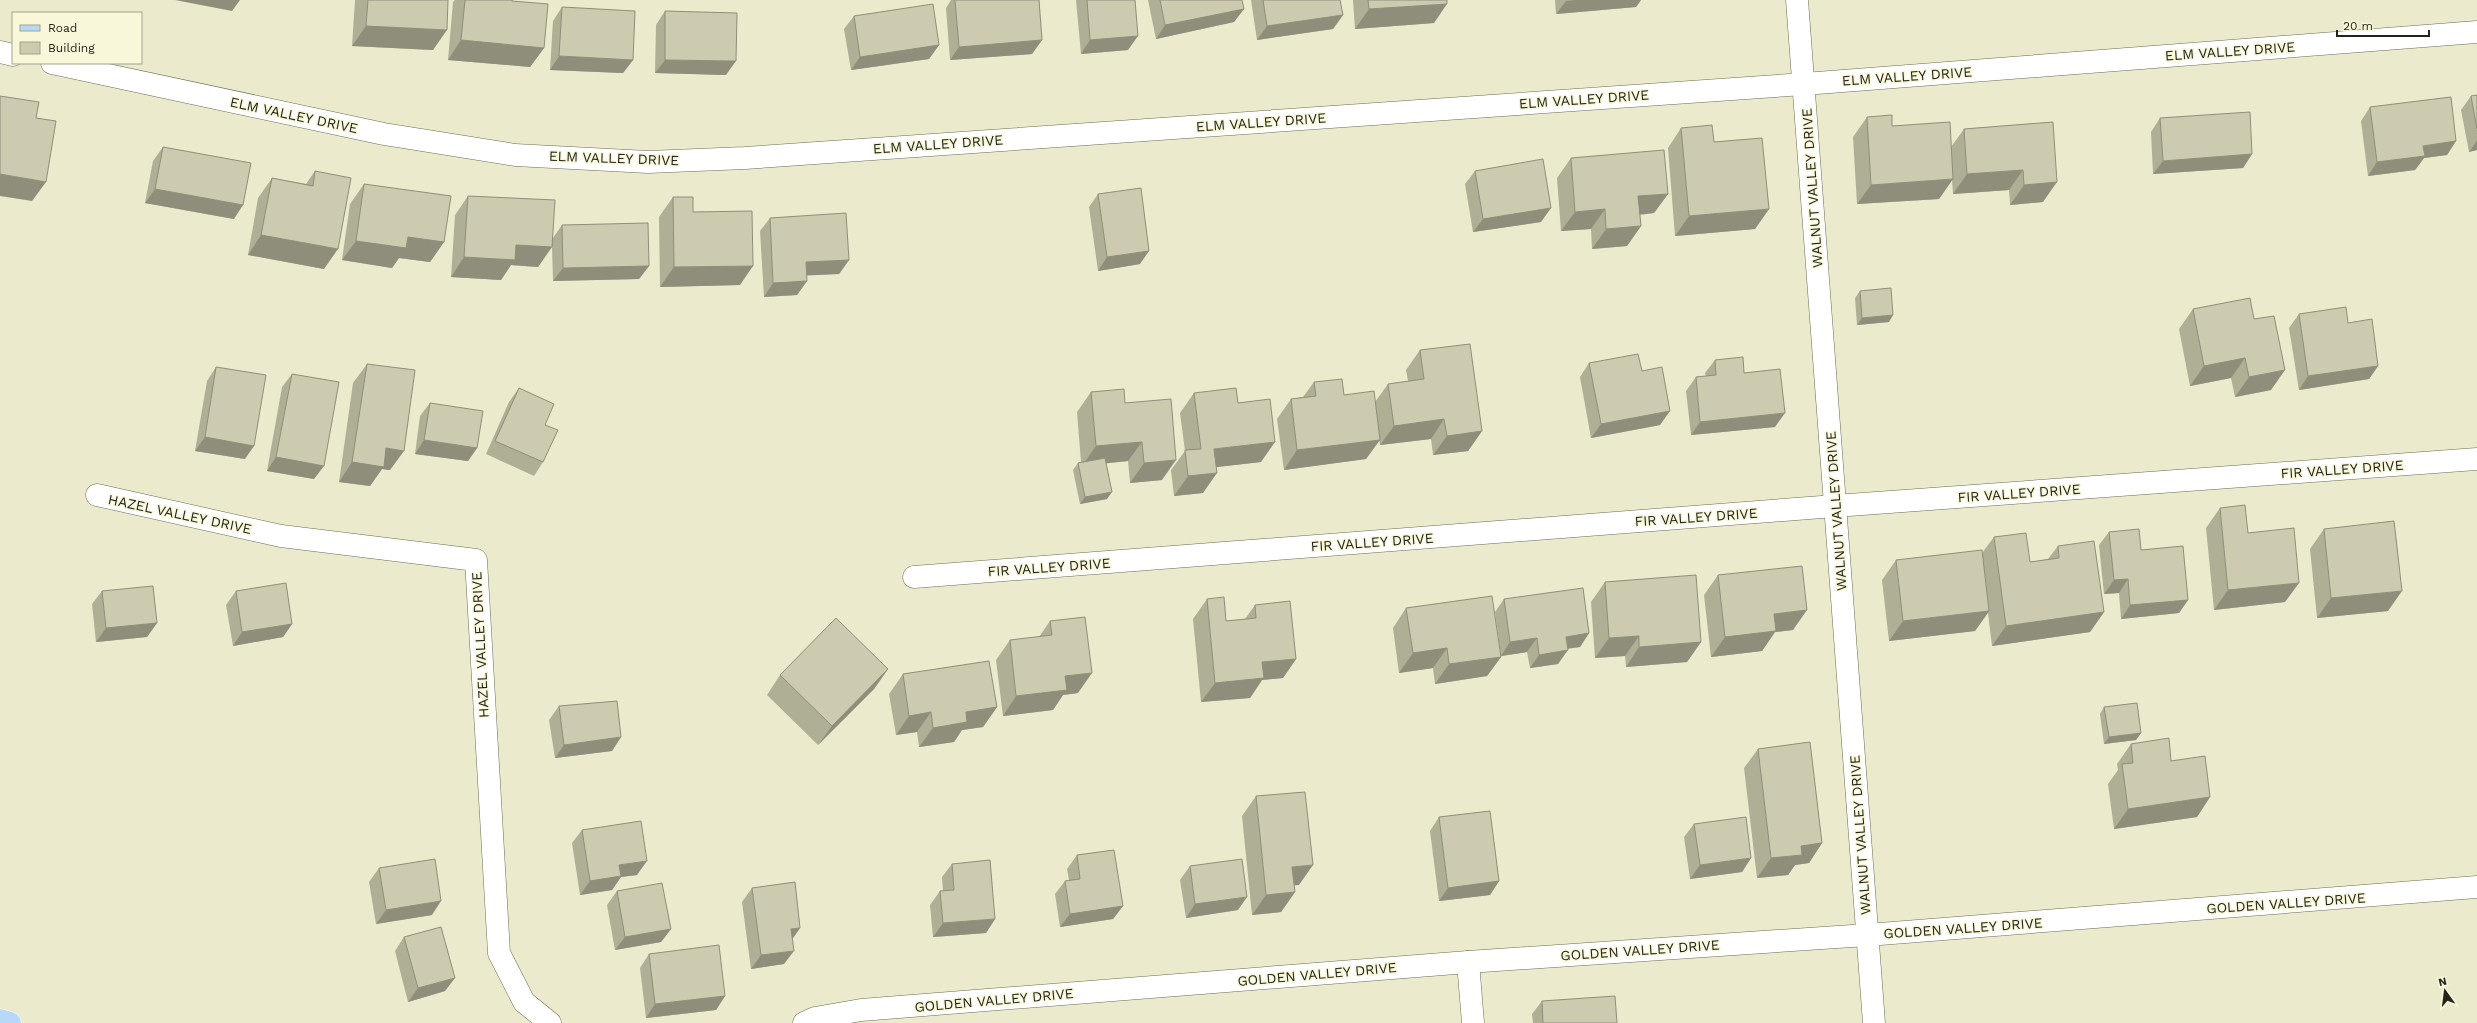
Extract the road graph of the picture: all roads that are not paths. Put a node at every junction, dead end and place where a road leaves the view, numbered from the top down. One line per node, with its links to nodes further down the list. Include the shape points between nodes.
1 (1797, 0): 6 (street, WALNUT VALLEY DRIVE)
2 (2477, 32): 6 (street, ELM VALLEY DRIVE)
3 (0, 52): 4 (street)
4 (12, 55)
5 (57, 64): 6 (street, ELM VALLEY DRIVE, via 384,134 515,154 648,162 760,157)
6 (1804, 84): 9 (street, WALNUT VALLEY DRIVE)
7 (2477, 459): 9 (street, FIR VALLEY DRIVE)
8 (97, 495): 16 (street, HAZEL VALLEY DRIVE, via 281,536 476,560 499,953 524,1002)
9 (1835, 506): 10 (street, FIR VALLEY DRIVE); 12 (street, WALNUT VALLEY DRIVE)
10 (914, 577)
11 (2477, 888): 12 (street, GOLDEN VALLEY DRIVE)
12 (1867, 935): 13 (street, GOLDEN VALLEY DRIVE); 19 (street, WALNUT VALLEY DRIVE)
13 (1468, 962): 17 (street, GOLDEN VALLEY DRIVE, via 861,1010 815,1018); 18 (street)
14 (0, 1020): 15 (main road)
15 (10, 1023)
16 (550, 1023)
17 (804, 1023)
18 (1473, 1023)
19 (1874, 1023)

